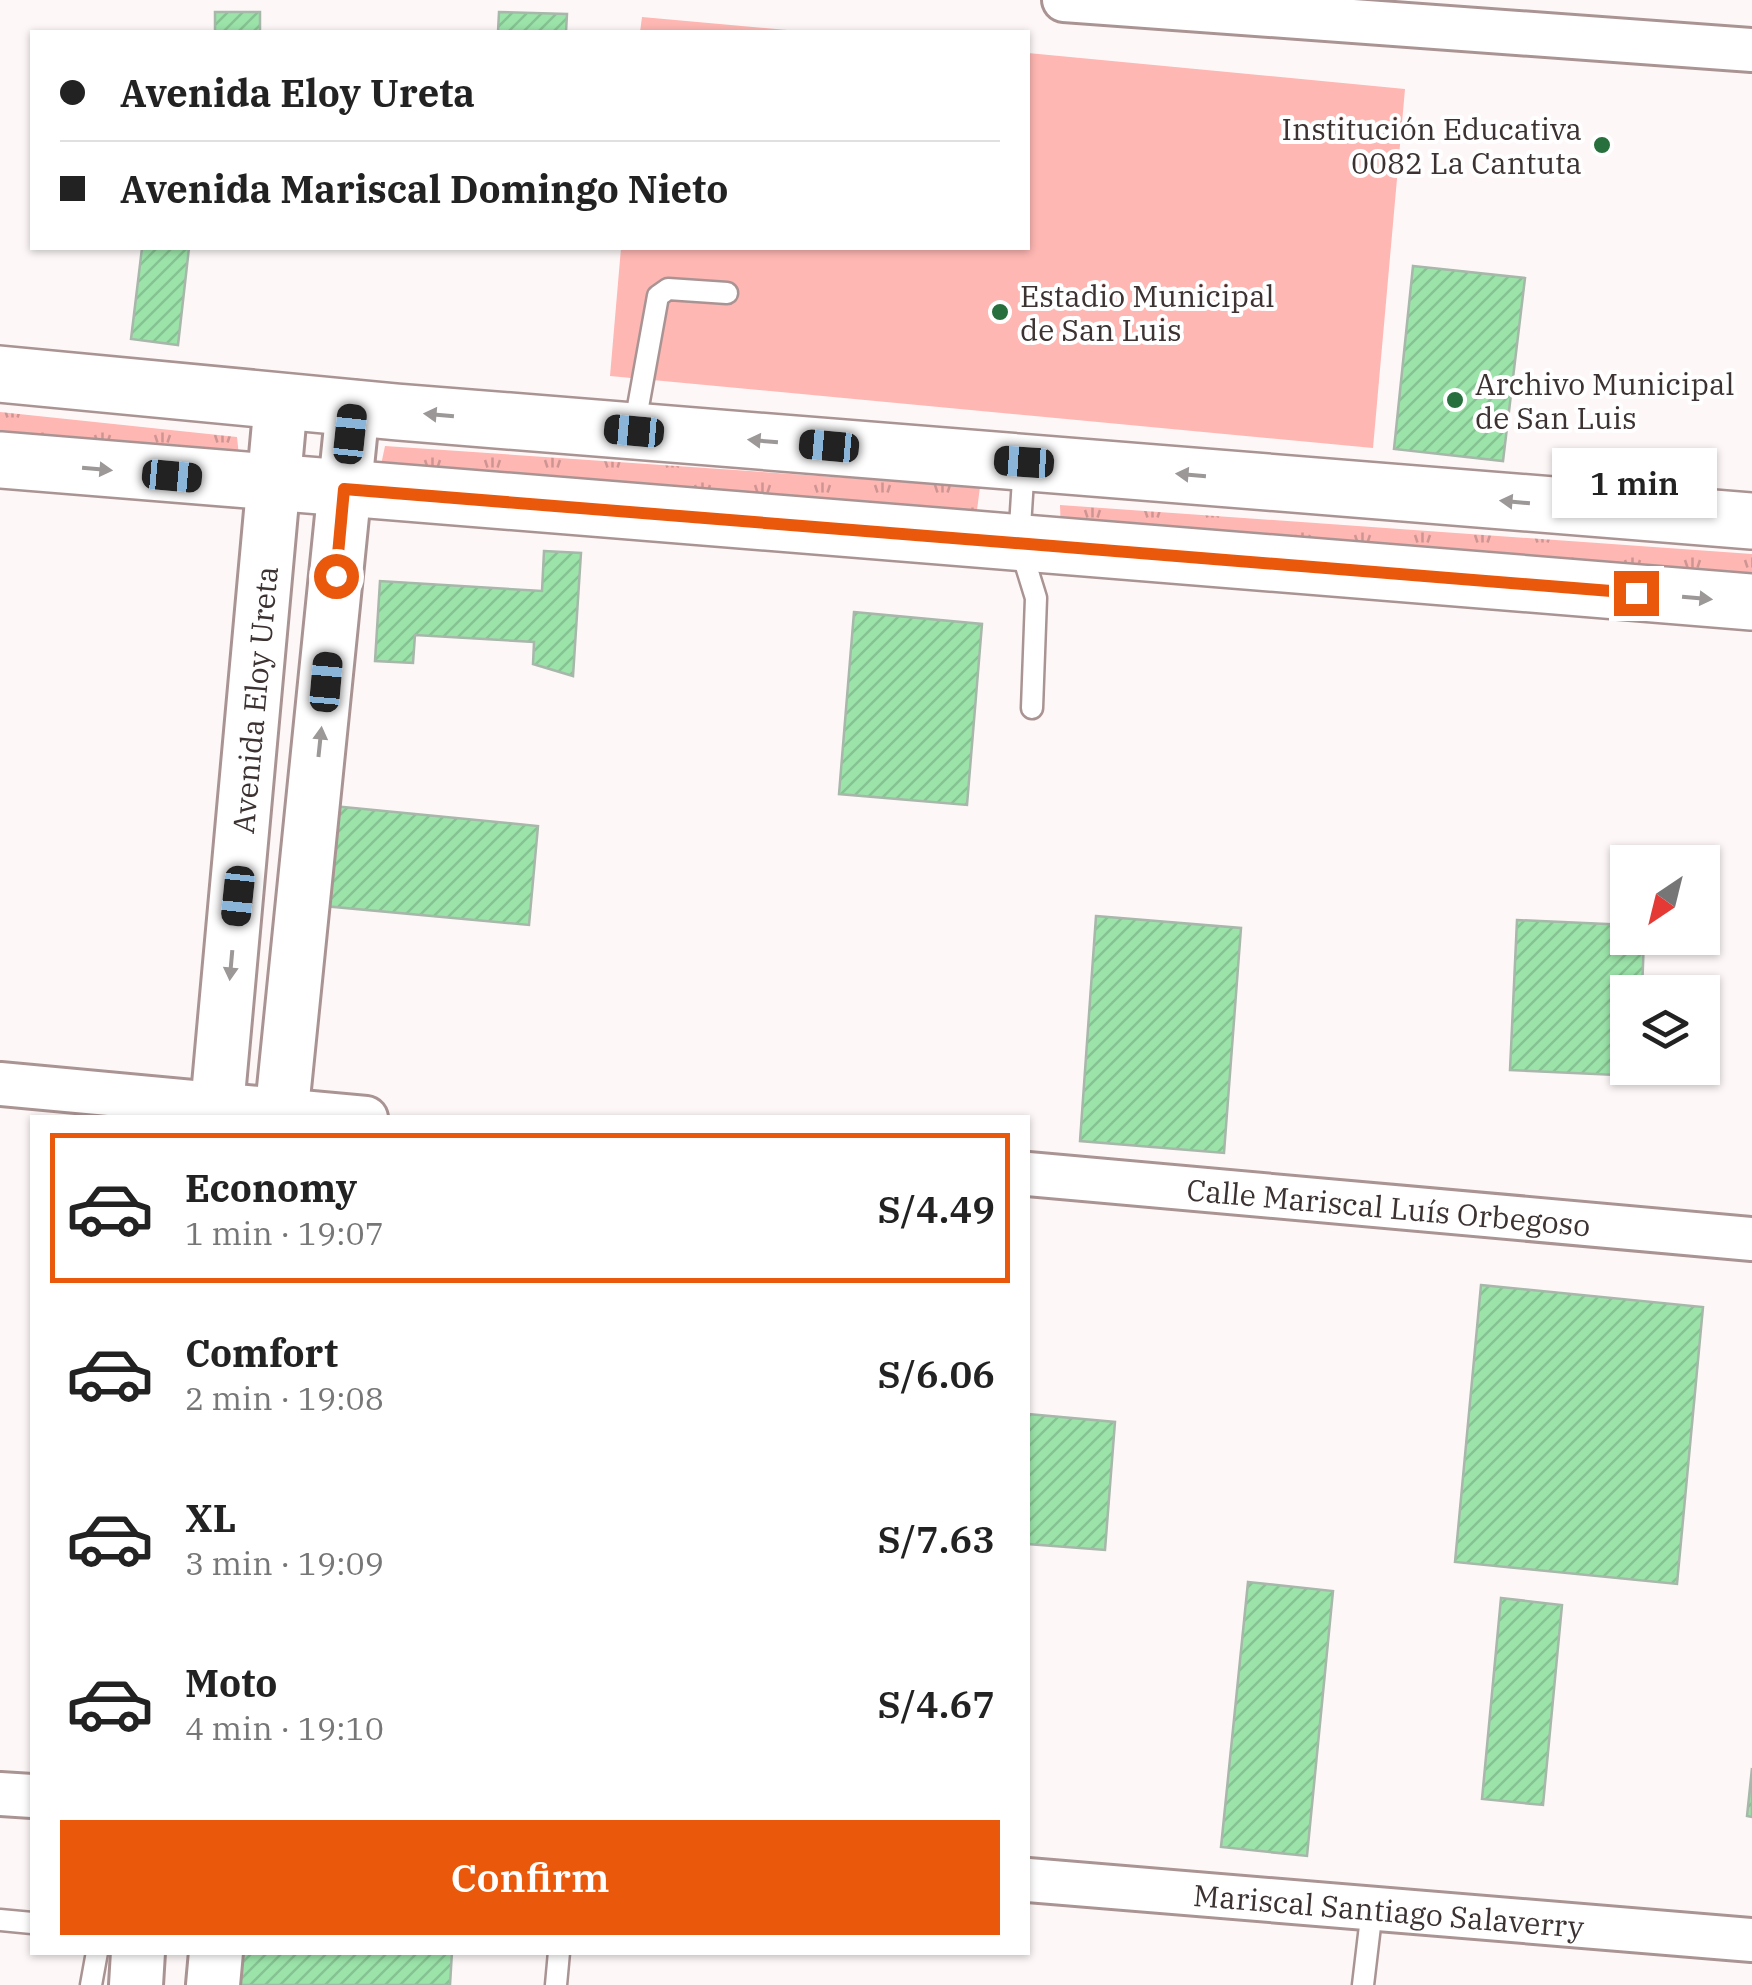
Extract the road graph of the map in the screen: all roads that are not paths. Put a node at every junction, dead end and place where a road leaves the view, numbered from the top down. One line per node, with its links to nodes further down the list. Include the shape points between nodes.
1 (1064, 0): 2 (street)
2 (1752, 50)
3 (727, 293): 7 (lane, via 668,289 658,296)
4 (0, 374): 5 (main road)
5 (281, 401): 6 (main road); 10 (street, Avenida Eloy Ureta)
6 (353, 407): 7 (main road, one-way to 6); 11 (street)
7 (634, 431): 9 (main road, one-way to 7)
8 (0, 460): 10 (main road, one-way to 10)
9 (1024, 462): 12 (main road, one-way to 9); 13 (lane)
10 (275, 484): 11 (main road); 16 (street, Avenida Eloy Ureta)
11 (344, 489): 13 (main road); 17 (street, one-way to 11)
12 (1752, 521)
13 (1019, 543): 14 (main road, one-way to 14); 15 (lane, via 1036,598)
14 (1752, 602)
15 (1032, 708)
16 (245, 819): 17 (street); 19 (street, Avenida Eloy Ureta, one-way to 19)
17 (312, 822): 20 (street)
18 (0, 1084): 19 (street)
19 (217, 1110): 20 (street)
20 (282, 1113): 21 (street)
21 (316, 1115)
22 (1030, 1174): 23 (street, Calle Mariscal Luís Orbegoso)
23 (1752, 1239)
24 (0, 1794): 25 (street)
25 (30, 1796)
26 (1030, 1880): 27 (street, Mariscal Santiago Salaverry)
27 (1372, 1909): 30 (street, Mariscal Santiago Salaverry); 39 (lane)
28 (0, 1920): 29 (lane)
29 (30, 1924)
30 (1752, 1940)
31 (96, 1955): 35 (lane)
32 (138, 1955): 36 (street)
33 (216, 1955): 37 (street)
34 (559, 1955): 38 (lane)
35 (91, 1985)
36 (136, 1985)
37 (213, 1985)
38 (556, 1985)
39 (1364, 1985)

